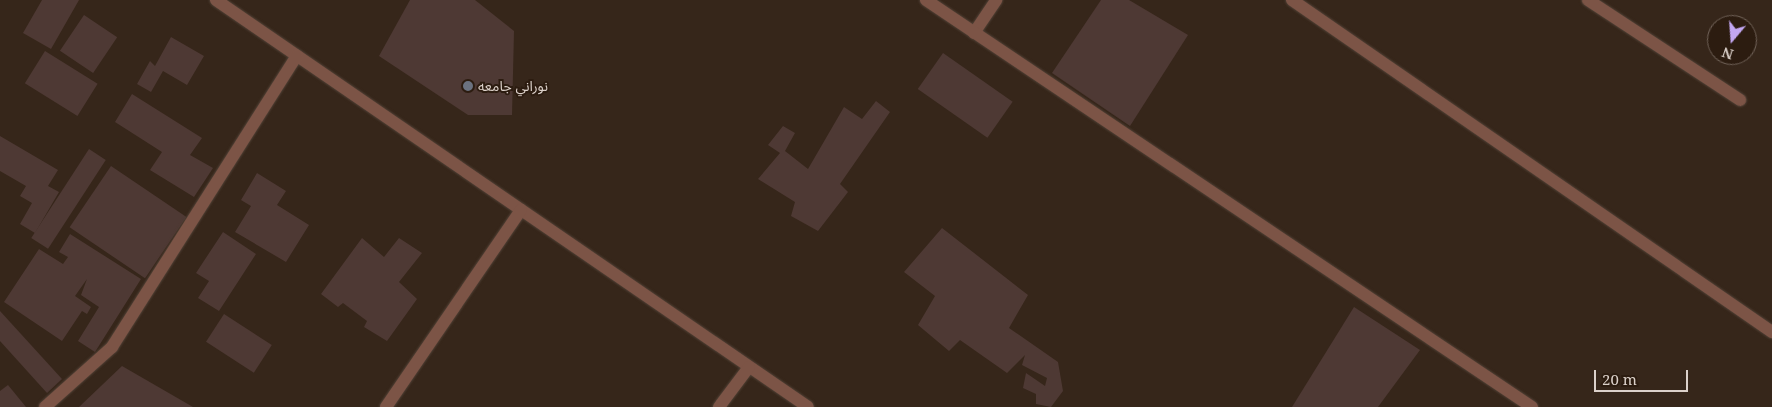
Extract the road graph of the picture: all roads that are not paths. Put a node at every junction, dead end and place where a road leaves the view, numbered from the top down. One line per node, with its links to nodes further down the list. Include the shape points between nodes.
1 (216, 0): 7 (street)
2 (926, 0): 6 (street)
3 (996, 0): 6 (street)
4 (1292, 0): 10 (street)
5 (1588, 0): 8 (street)
6 (974, 33): 16 (street)
7 (297, 56): 9 (street); 12 (street, via 112,347)
8 (1740, 100)
9 (521, 210): 11 (street); 13 (street)
10 (1772, 332)
11 (749, 367): 14 (street); 15 (street)
12 (45, 407)
13 (386, 407)
14 (719, 407)
15 (808, 407)
16 (1532, 407)

